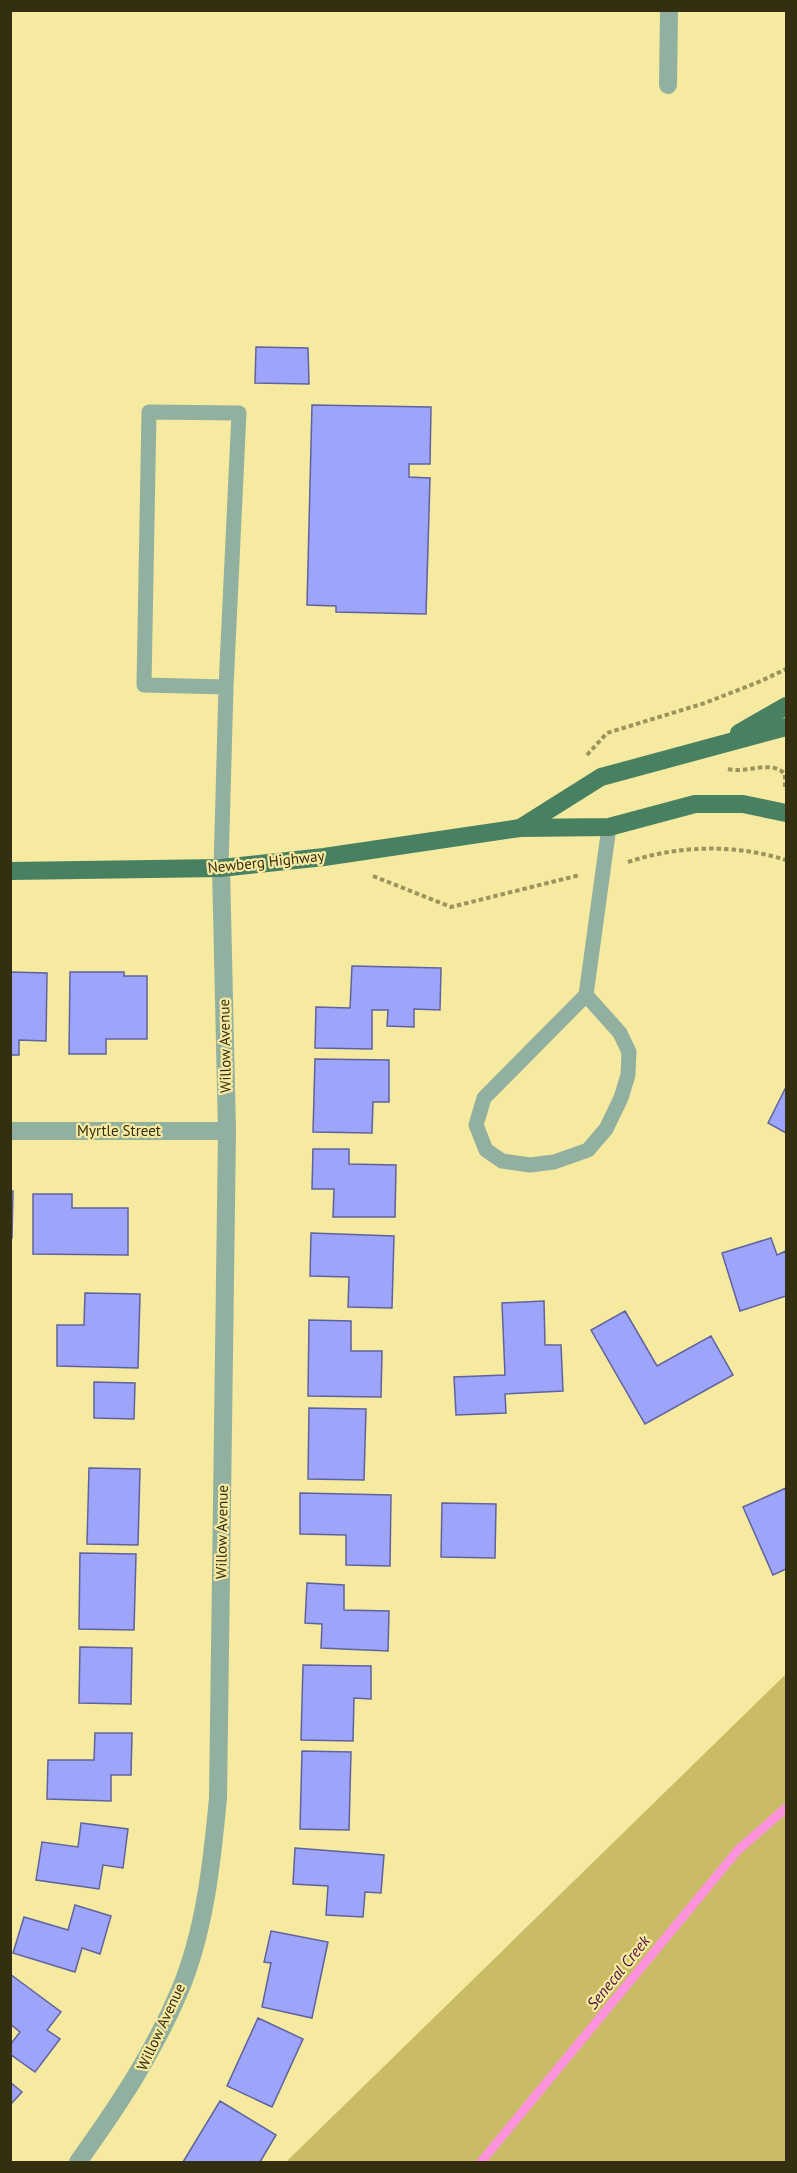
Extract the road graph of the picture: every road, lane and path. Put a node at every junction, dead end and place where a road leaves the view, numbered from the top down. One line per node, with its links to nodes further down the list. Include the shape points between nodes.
1 (669, 10): 2 (street)
2 (668, 85)
3 (786, 669): 7 (path, via 705,703)
4 (226, 687): 4 (lane, via 239,412 149,412 144,685); 13 (lane)
5 (786, 706): 8 (main road)
6 (786, 727): 8 (main road, Newberg Highway)
7 (607, 733)
8 (719, 754): 9 (path, via 728,769 736,771 778,768 785,774); 12 (main road, Newberg Highway, via 601,777)
9 (785, 790)
10 (786, 813): 11 (main road, Newberg Highway, via 743,804 695,804)
11 (609, 827): 12 (main road, Newberg Highway); 17 (lane)
12 (520, 828): 13 (main road, Newberg Highway)
13 (221, 868): 14 (main road, Newberg Highway); 19 (street, Willow Avenue)
14 (10, 871)
15 (366, 873): 16 (path)
16 (451, 907)
17 (586, 995): 17 (lane, via 620,1034 629,1052 621,1098 606,1129 588,1150 554,1162 530,1165 502,1161 486,1150 476,1125 484,1098)
18 (10, 1131): 19 (street, Myrtle Street)
19 (227, 1131): 20 (street, Willow Avenue, via 218,1798 213,1851 197,1935 181,1988 140,2073)
20 (78, 2163)

